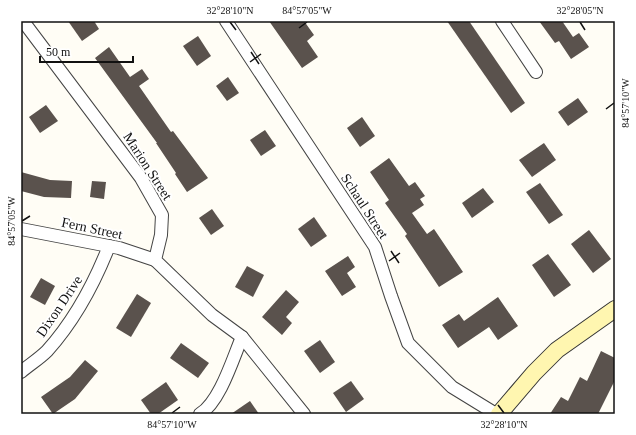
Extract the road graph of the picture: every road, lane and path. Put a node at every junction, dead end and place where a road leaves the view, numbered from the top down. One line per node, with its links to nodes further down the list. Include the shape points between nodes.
1 (226, 21): 13 (street, Schaul Street, via 375,247 408,343 452,387)
2 (502, 21): 4 (street)
3 (23, 23): 7 (street, Marion Street, via 141,178 162,215)
4 (536, 72)
5 (21, 229): 6 (street, Fern Street)
6 (109, 246): 7 (street, Fern Street); 10 (street, Dixon Drive, via 96,278 73,316 46,351)
7 (156, 260): 9 (street, via 212,315)
8 (615, 310): 14 (street, via 557,350)
9 (242, 337): 11 (street, via 220,390 207,410); 12 (street)
10 (21, 372)
11 (200, 414)
12 (304, 414)
13 (496, 414)
14 (499, 414)

